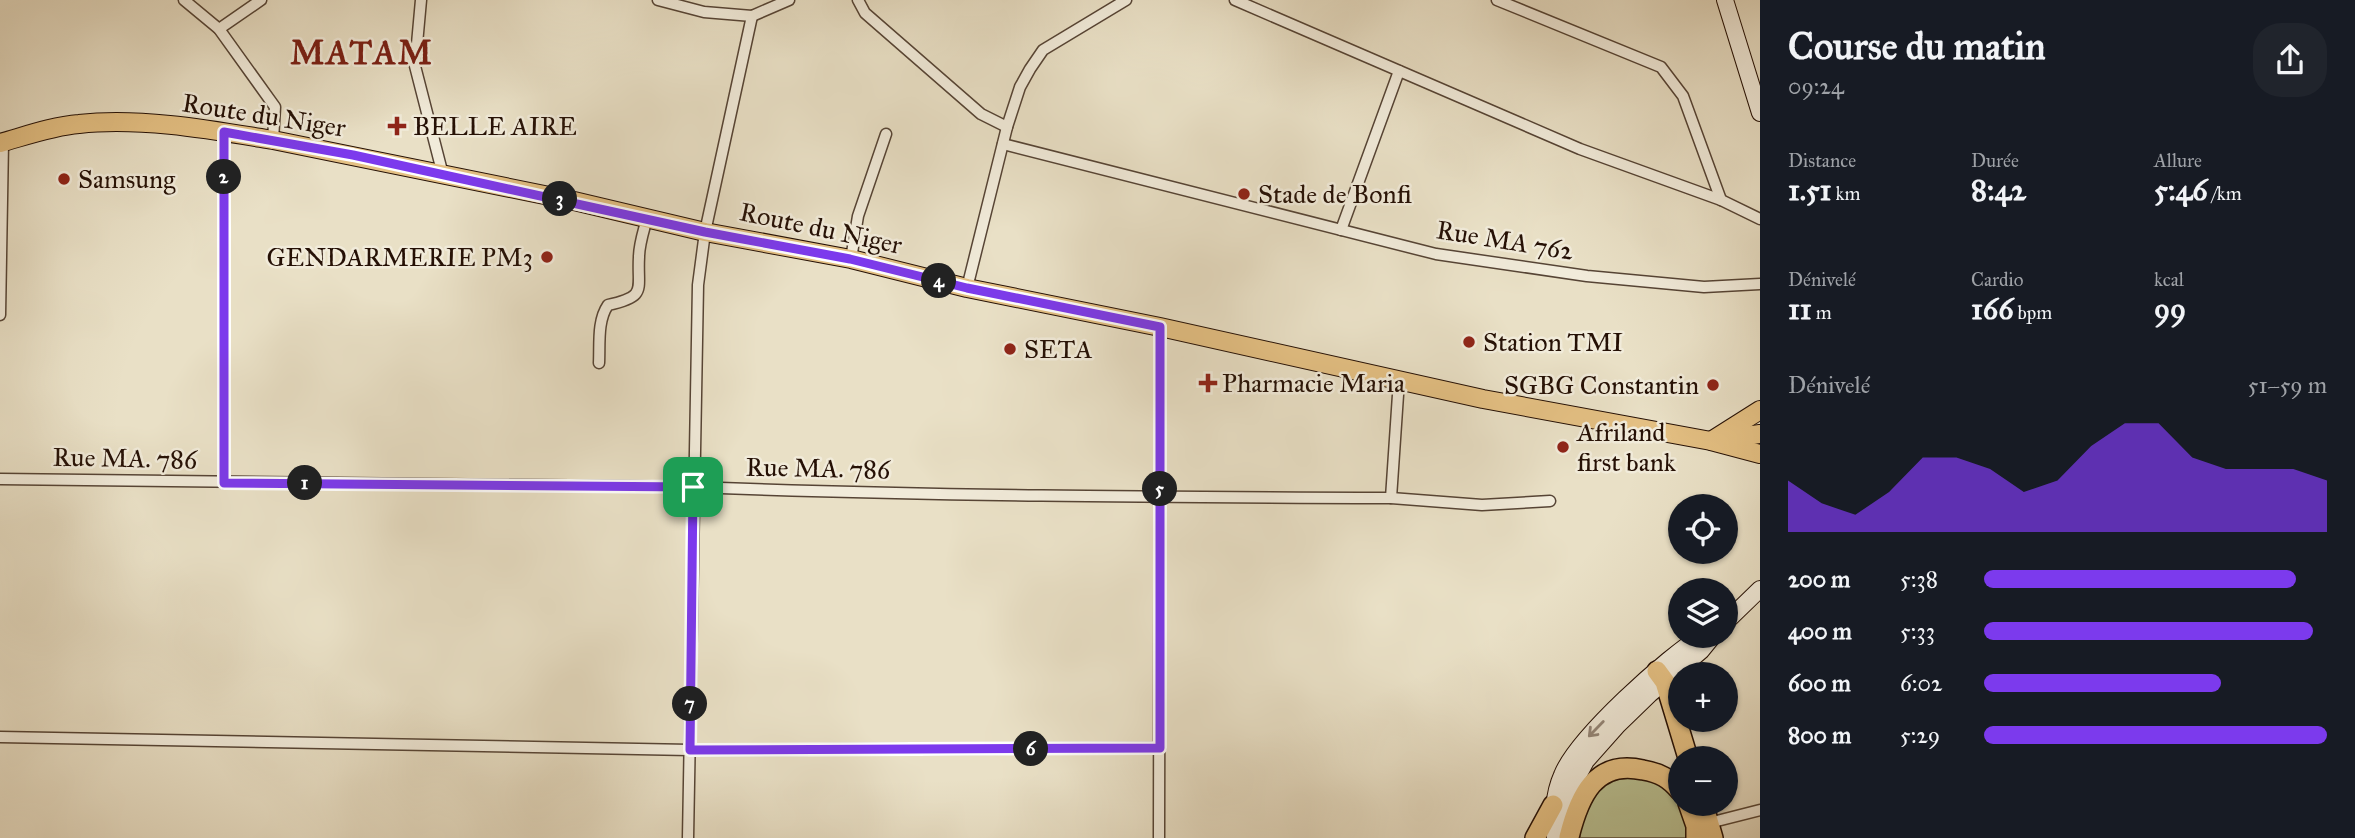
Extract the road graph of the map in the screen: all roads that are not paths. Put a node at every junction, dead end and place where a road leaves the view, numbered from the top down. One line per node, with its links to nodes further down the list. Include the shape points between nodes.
1 (184, 0): 12 (street)
2 (261, 0): 12 (street)
3 (658, 0): 11 (street, via 704,12)
4 (789, 0): 11 (street)
5 (858, 0): 15 (street, via 866,13 981,114)
6 (1126, 0): 15 (street, via 1043,50 1020,87)
7 (1235, 0): 13 (street)
8 (1497, 0): 22 (street, via 1661,67 1683,96)
9 (1725, 0): 14 (main road)
10 (424, 1): 21 (street, via 415,66)
11 (752, 16): 26 (street)
12 (219, 29): 18 (street, via 275,107)
13 (1399, 71): 22 (street, via 1580,149); 25 (street)
14 (1760, 113)
15 (1007, 127): 20 (street)
16 (224, 132): 18 (main road, Route du Niger); 19 (main road, Route du Niger, via 135,123 78,124); 40 (street)
17 (886, 134): 27 (street, via 858,216)
18 (274, 140): 21 (main road, Route du Niger)
19 (2, 142): 30 (street)
20 (1003, 145): 25 (street, Rue MA 762); 29 (street)
21 (443, 175): 23 (main road, Route du Niger)
22 (1721, 200): 24 (street)
23 (647, 218): 26 (main road, Route du Niger); 32 (street, via 639,256 641,285 636,295 608,305 604,311)
24 (1760, 219)
25 (1341, 230): 28 (street, Rue MA 762, via 1436,254 1587,276 1704,287)
26 (705, 232): 27 (main road, Route du Niger); 41 (street, via 698,285)
27 (850, 259): 29 (main road, Route du Niger)
28 (1760, 284)
29 (967, 288): 31 (main road, Route du Niger)
30 (0, 315)
31 (1160, 327): 33 (main road, Route du Niger); 42 (street)
32 (599, 363)
33 (1399, 380): 36 (main road, Route du Niger); 43 (street)
34 (1760, 410): 36 (main road)
35 (1760, 434): 36 (main road, Route du Niger)
36 (1711, 441): 37 (main road, Route du Niger)
37 (1753, 453): 38 (main road)
38 (1760, 466)
39 (0, 479): 40 (street, Rue MA. 786)
40 (224, 483): 41 (street, Rue MA. 786)
41 (693, 487): 42 (street, Rue MA. 786); 53 (street)
42 (1160, 497): 43 (street, Rue MA. 786); 52 (street)
43 (1391, 498): 44 (street, Rue MA. 786, via 1482,505)
44 (1550, 501)
45 (1760, 589): 46 (main road)
46 (1738, 610)
47 (1689, 648): 49 (main road)
48 (1703, 648): 49 (main road)
49 (1661, 676): 51 (highway); 55 (main road, one-way to 55, via 1597,727 1576,750 1562,774); 62 (main road, via 1586,761 1572,787)
50 (0, 737): 53 (street)
51 (1684, 746)
52 (1160, 748): 53 (street); 60 (street)
53 (690, 750): 59 (street)
54 (1668, 781): 62 (highway, via 1660,774 1631,767 1603,774 1588,788)
55 (1553, 805): 61 (highway); 62 (main road)
56 (1760, 810): 58 (street)
57 (1693, 816): 63 (highway)
58 (1711, 830)
59 (688, 838)
60 (1158, 838)
61 (1535, 838)
62 (1565, 838)
63 (1696, 838)

